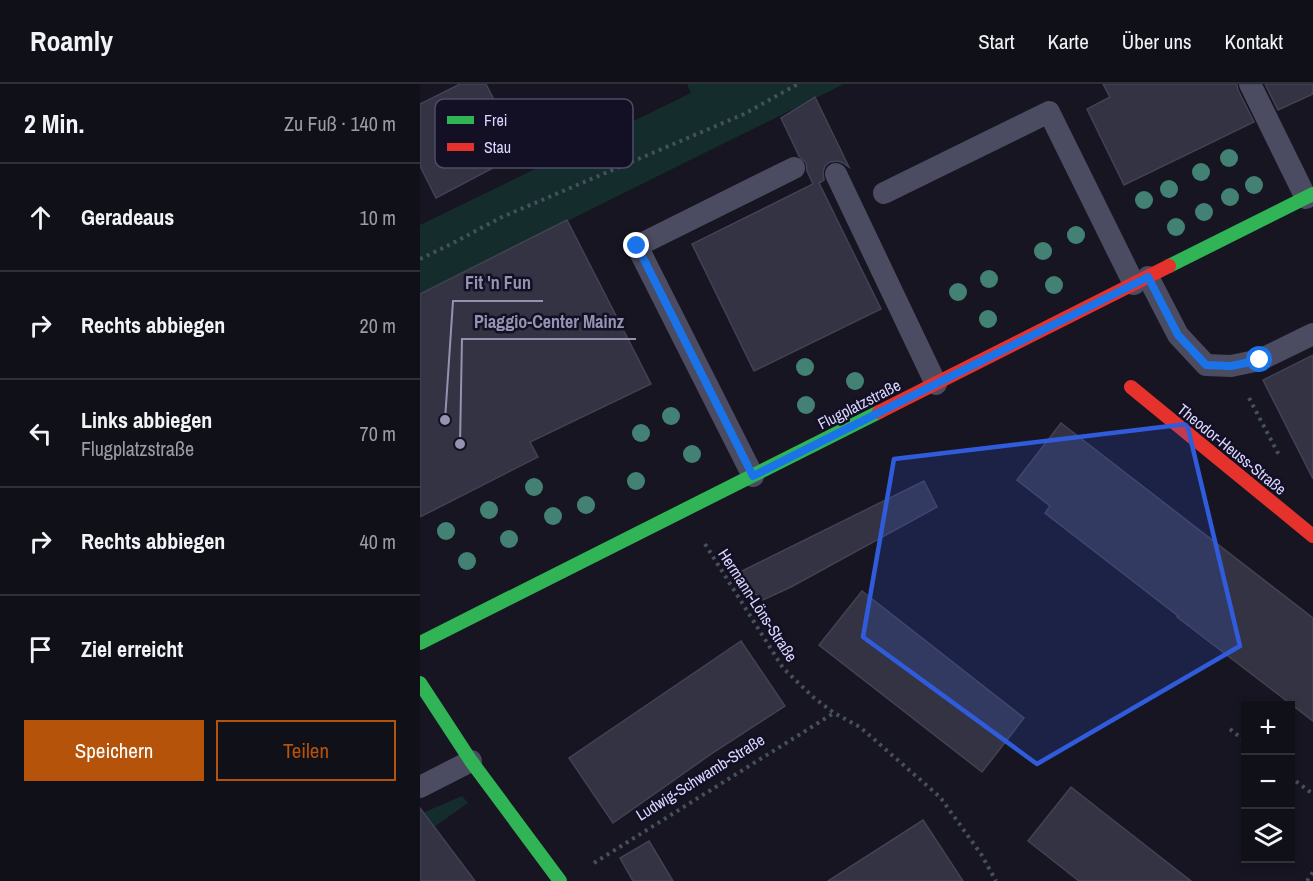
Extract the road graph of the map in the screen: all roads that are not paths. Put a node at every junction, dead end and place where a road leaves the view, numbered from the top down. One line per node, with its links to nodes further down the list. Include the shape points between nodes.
1 (1250, 84): 5 (lane)
2 (794, 168): 10 (lane, via 637,246)
3 (837, 174): 8 (lane)
4 (884, 193): 6 (lane, via 1049,112)
5 (1310, 196): 6 (main road, Flugplatzstraße)
6 (1141, 280): 7 (lane, via 1178,335 1206,365 1231,366 1260,360); 8 (main road, Flugplatzstraße)
7 (1313, 334)
8 (936, 384): 10 (main road, Flugplatzstraße)
9 (1131, 387): 11 (main road, Theodor-Heuss-Straße)
10 (753, 476): 12 (main road, Flugplatzstraße)
11 (1313, 536)
12 (420, 642)
13 (420, 683): 14 (main road)
14 (471, 760): 15 (lane); 16 (main road)
15 (420, 787)
16 (560, 881)

